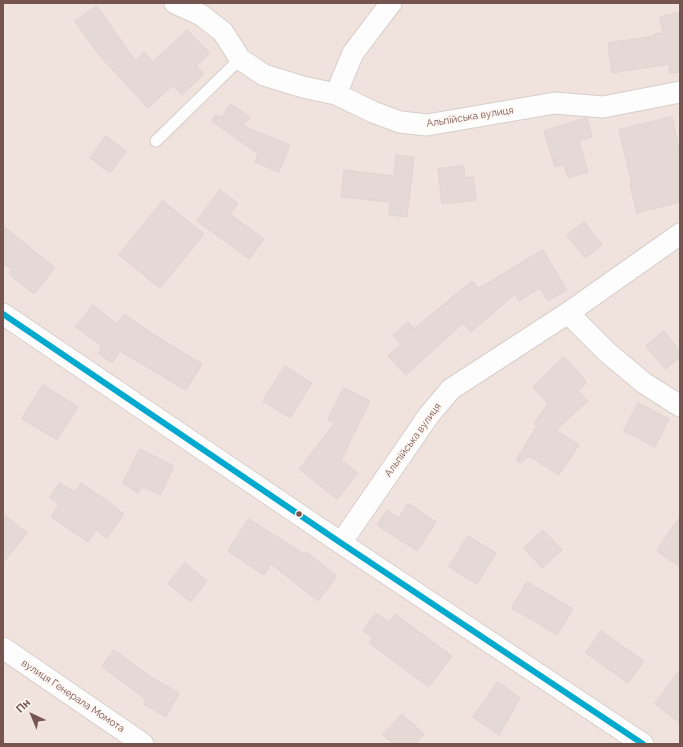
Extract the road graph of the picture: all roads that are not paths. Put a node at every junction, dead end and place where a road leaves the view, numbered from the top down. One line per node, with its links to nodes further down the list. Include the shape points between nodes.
1 (175, 3): 3 (street, Альпійська вулиця, via 201,15 223,32)
2 (391, 3): 5 (street, via 353,54)
3 (240, 59): 5 (street, Альпійська вулиця, via 264,75); 6 (lane)
4 (680, 92): 5 (street, Альпійська вулиця, via 603,107 555,103 427,125 400,122)
5 (336, 94)
6 (156, 141)
7 (680, 234): 9 (street, Альпійська вулиця)
8 (3, 314): 11 (street)
9 (568, 314): 10 (street, via 644,383); 11 (street, Альпійська вулиця, via 451,389 429,415)
10 (680, 406)
11 (341, 543): 14 (street)
12 (3, 648): 13 (street, вулиця Генерала Момота)
13 (143, 744)
14 (643, 744)

